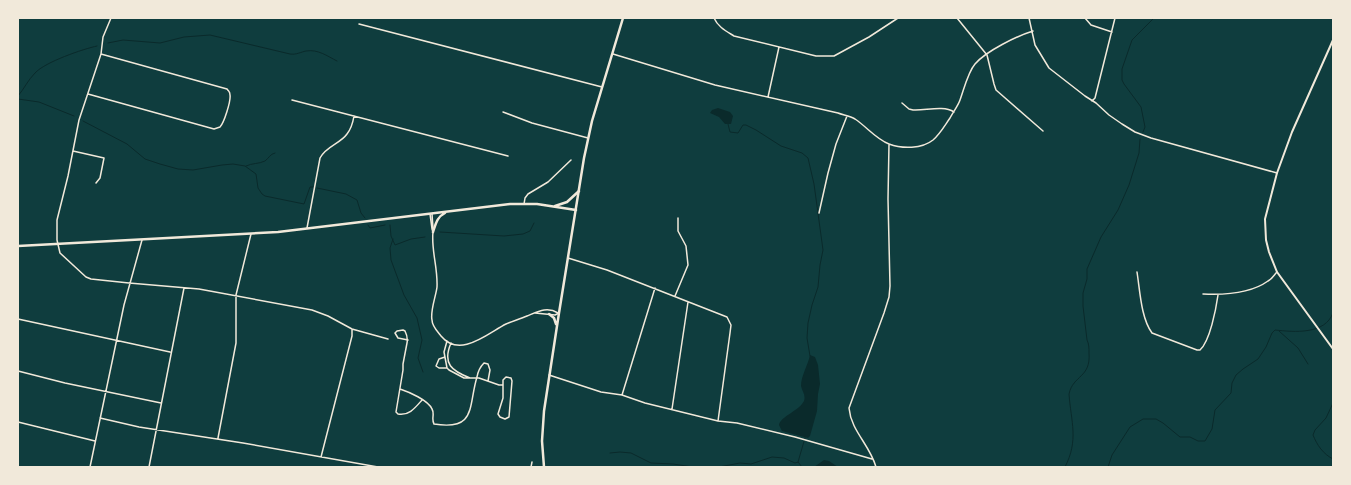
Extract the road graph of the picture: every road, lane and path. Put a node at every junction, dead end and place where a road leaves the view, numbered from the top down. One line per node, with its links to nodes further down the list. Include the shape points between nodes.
1 (111, 18): 14 (street, via 103,37)
2 (623, 18): 15 (main road)
3 (714, 18): 13 (street, via 723,30 734,36)
4 (898, 18): 13 (street, via 834,56 816,56)
5 (957, 18): 16 (street)
6 (1029, 18): 10 (street)
7 (1085, 18): 11 (street, via 1091,25)
8 (1116, 18): 11 (street)
9 (359, 24): 17 (street)
10 (1033, 30): 16 (street); 21 (street, via 1035,45 1048,68)
11 (1112, 32): 21 (street, via 1095,98)
12 (1333, 40): 33 (street, via 1292,132)
13 (779, 47): 19 (street)
14 (101, 54): 18 (street); 18 (street, via 227,89 230,98 224,122 220,127 212,129)
15 (613, 54): 17 (main road); 19 (street, via 715,85)
16 (987, 55): 24 (street, via 971,69); 27 (street, via 996,90)
17 (602, 88): 28 (main road)
18 (88, 94): 30 (street)
19 (768, 97): 26 (street)
20 (292, 100): 25 (street)
21 (1092, 101): 33 (street, via 1135,132)
22 (902, 103): 24 (street, via 913,110 942,109)
23 (503, 112): 28 (street, via 532,123)
24 (954, 112): 29 (street, via 933,140 926,144 900,147)
25 (354, 115): 31 (street); 43 (street, via 348,133 320,158)
26 (847, 116): 29 (street, via 854,118); 40 (street, via 836,142)
27 (1043, 131)
28 (588, 138): 35 (main road)
29 (889, 144): 94 (street, via 889,297 849,408 851,422)
30 (72, 151): 34 (street, via 104,158 100,178); 47 (street, via 58,216)
31 (508, 156)
32 (571, 160): 36 (street, via 548,182 528,194)
33 (1277, 173): 51 (street, via 1265,219 1266,240)
34 (96, 183)
35 (579, 190): 37 (main road, via 567,202); 38 (main road)
36 (524, 204): 37 (main road); 39 (main road)
37 (553, 206): 38 (main road)
38 (576, 210): 49 (main road)
39 (447, 212): 41 (main road); 44 (main road, via 440,216)
40 (819, 213)
41 (431, 214): 43 (main road); 44 (street)
42 (678, 218): 58 (street, via 678,231 686,246 688,265)
43 (306, 228): 45 (main road)
44 (433, 232): 69 (street, via 437,286 431,319)
45 (251, 234): 46 (main road); 56 (street)
46 (142, 240): 47 (main road); 52 (street)
47 (58, 244): 48 (main road); 52 (street, via 60,253 86,277)
48 (18, 246)
49 (569, 258): 54 (street); 61 (main road)
50 (1137, 272): 57 (street, via 1148,328 1152,333 1197,350 1202,349 1215,316)
51 (1277, 272): 57 (street, via 1268,281 1248,290); 71 (street)
52 (129, 283): 53 (street); 67 (street)
53 (184, 288): 56 (street); 72 (street)
54 (655, 288): 58 (street); 83 (street)
55 (1203, 294): 57 (street)
56 (236, 295): 65 (street, via 318,312); 91 (street, via 236,343)
57 (1218, 295)
58 (675, 296): 59 (street)
59 (688, 302): 86 (street); 88 (street, via 723,315 730,323)
60 (535, 313): 61 (street, via 544,310); 62 (street); 70 (street, via 507,323 476,342)
61 (559, 313): 62 (street); 64 (main road)
62 (549, 314): 64 (main road, via 554,318)
63 (18, 319): 67 (street)
64 (557, 327): 76 (main road)
65 (352, 329): 66 (street); 93 (street)
66 (388, 339)
67 (117, 340): 72 (street); 82 (street)
68 (408, 340): 68 (street, via 405,331 395,333 398,338); 81 (street)
69 (447, 341): 70 (street); 73 (street, via 444,348)
70 (451, 343): 77 (street, via 447,355 449,366)
71 (1333, 349)
72 (171, 352): 85 (street)
73 (445, 357): 74 (street); 74 (street, via 439,359 436,366)
74 (447, 368): 77 (street, via 464,378)
75 (18, 371): 82 (street)
76 (549, 375): 83 (street, via 600,392); 100 (main road, via 543,430)
77 (470, 378): 78 (street)
78 (476, 378): 79 (street); 79 (street, via 482,365 486,363 490,370); 84 (street, via 470,412 461,423 434,424 432,408)
79 (488, 381): 80 (street)
80 (502, 385): 80 (street, via 504,378 511,378 509,417 505,419 498,414 503,398)
81 (400, 389): 84 (street); 84 (street, via 396,412 398,414 408,413)
82 (106, 391): 85 (street); 87 (street)
83 (622, 396): 86 (street)
84 (422, 400)
85 (161, 403): 90 (street)
86 (672, 409): 88 (street)
87 (100, 418): 90 (street); 92 (street)
88 (718, 421): 94 (street, via 795,437)
89 (18, 422): 92 (street)
90 (156, 430): 91 (street); 97 (street)
91 (217, 439): 93 (street)
92 (95, 441): 96 (street)
93 (321, 457): 98 (street)
94 (873, 460): 101 (street)
95 (532, 462): 99 (street)
96 (90, 467)
97 (149, 467)
98 (378, 467)
99 (531, 467)
100 (544, 467)
101 (876, 467)

